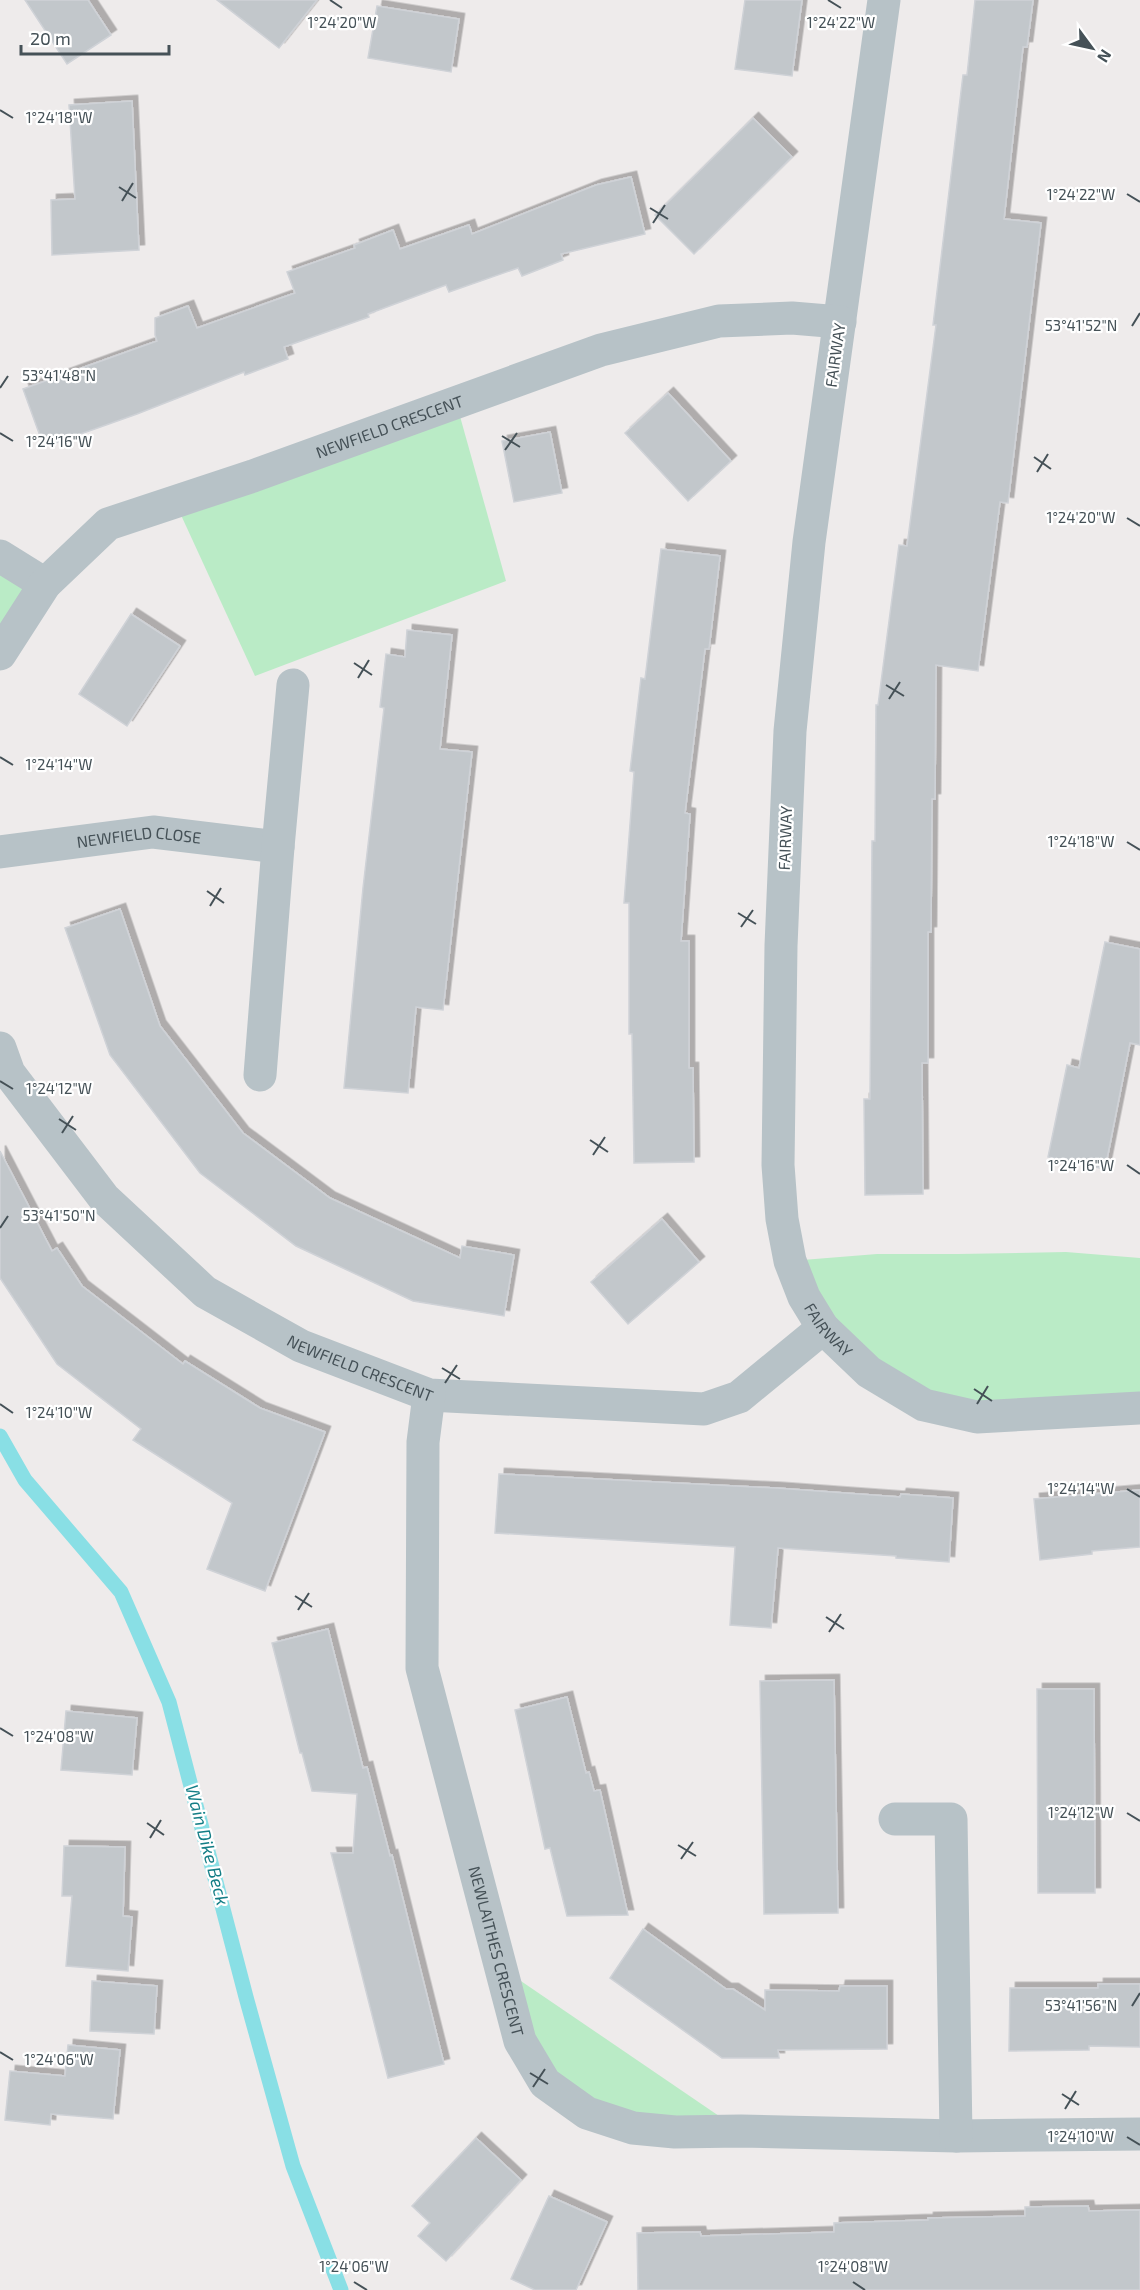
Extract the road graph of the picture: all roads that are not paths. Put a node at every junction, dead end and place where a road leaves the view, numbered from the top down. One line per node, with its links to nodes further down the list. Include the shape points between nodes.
1 (884, 0): 2 (street, FAIRWAY)
2 (840, 322): 4 (street, NEWFIELD CRESCENT, via 792,318 719,321 601,350 108,524); 11 (street, FAIRWAY, via 809,542 790,732 781,946 778,1165 782,1219 790,1261 804,1297)
3 (0, 556): 4 (street)
4 (45, 584): 5 (street, NEWFIELD CRESCENT)
5 (0, 654)
6 (293, 684): 7 (street)
7 (278, 848): 8 (street, NEWFIELD CLOSE, via 153,831); 10 (street)
8 (0, 852)
9 (0, 1048): 12 (street, NEWFIELD CRESCENT, via 9,1073 104,1198 205,1292 301,1346)
10 (260, 1075)
11 (823, 1328): 12 (street, NEWFIELD CRESCENT, via 739,1396 704,1409); 13 (street, FAIRWAY, via 869,1372 924,1405 977,1417)
12 (429, 1395): 16 (street, NEWLAITHES CRESCENT, via 423,1442 422,1668 520,2041 545,2083 587,2113 633,2128)
13 (1140, 1408)
14 (895, 1819): 16 (street, via 951,1819)
15 (1140, 2134): 16 (street, NEWLAITHES CRESCENT)
16 (956, 2136)

